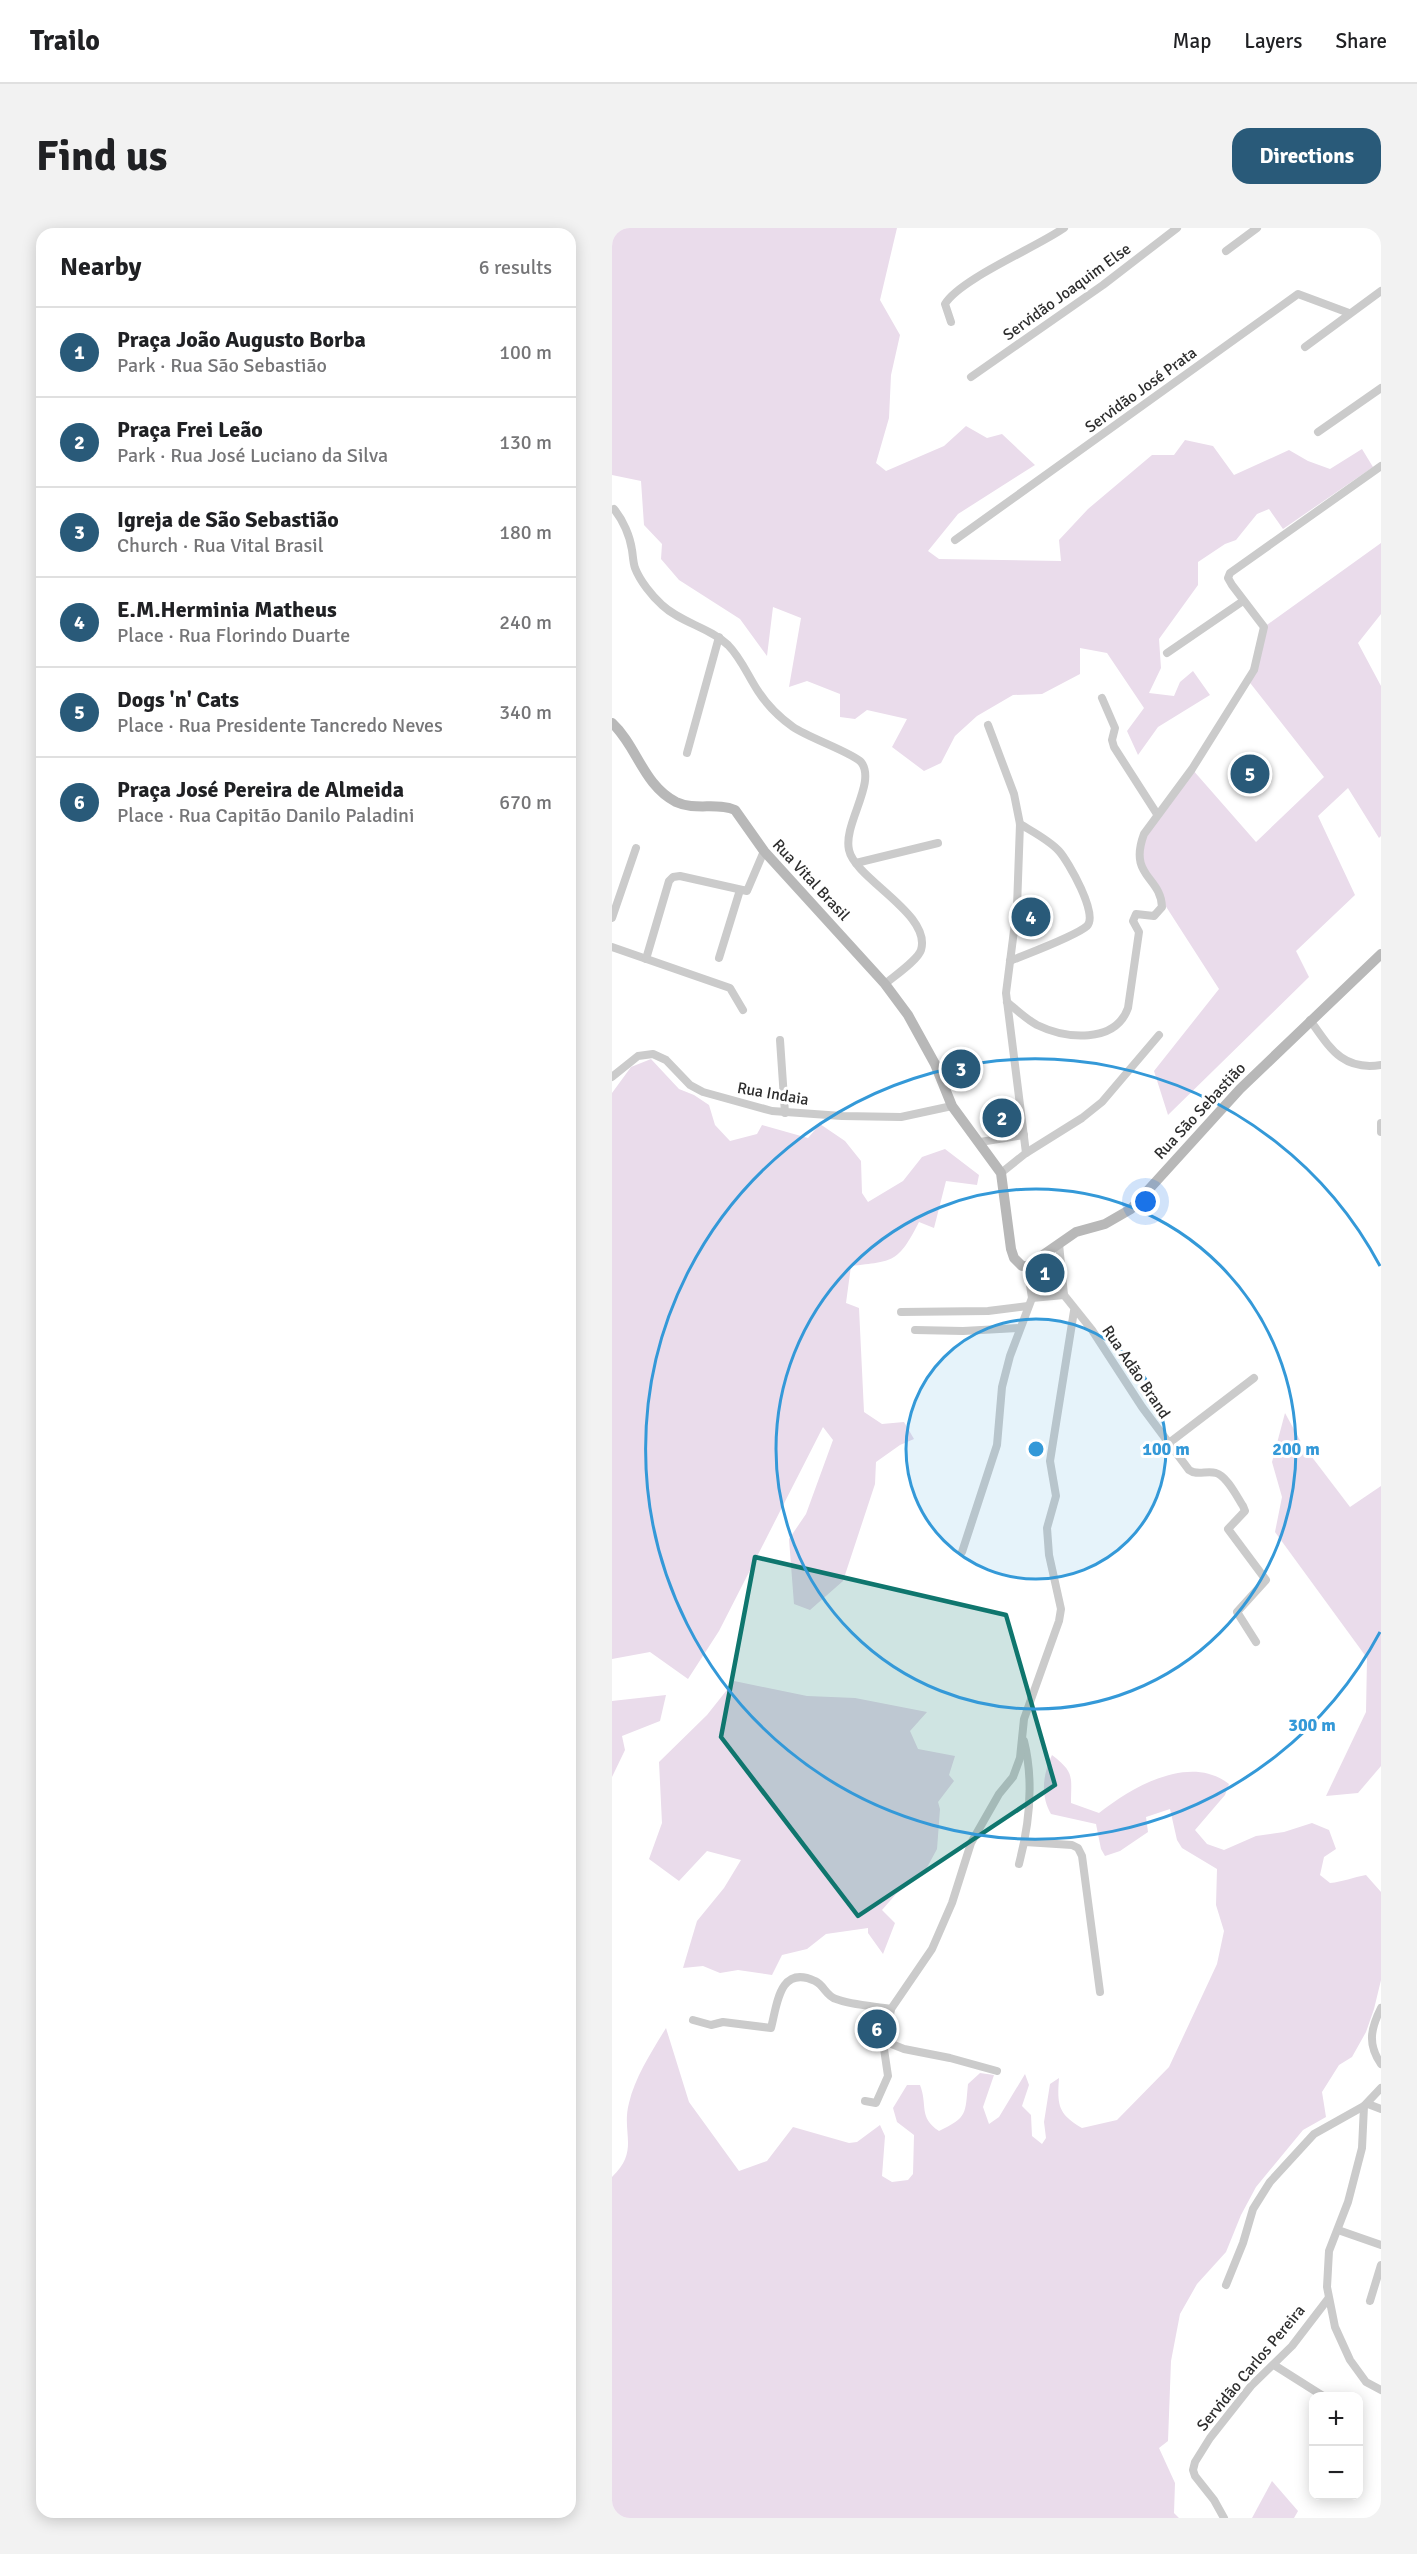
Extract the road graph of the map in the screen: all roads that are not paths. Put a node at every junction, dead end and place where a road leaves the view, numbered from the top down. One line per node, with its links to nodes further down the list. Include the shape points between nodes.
1 (1064, 228): 7 (street, via 950,297 945,304)
2 (1177, 228): 9 (street, Servidão Joaquim Else)
3 (1257, 228): 4 (street)
4 (1226, 251)
5 (1381, 291): 6 (street)
6 (1349, 314): 8 (street); 14 (street, Servidão José Prata, via 1298,294)
7 (951, 321)
8 (1305, 347)
9 (971, 377)
10 (1381, 388): 11 (street)
11 (1318, 432)
12 (1381, 466): 15 (street, via 1232,570 1228,578)
13 (614, 509): 16 (street, via 631,542 636,570 654,597 671,612)
14 (955, 540)
15 (1243, 601): 17 (street); 22 (street, via 1264,627 1254,670 1192,769)
16 (719, 637): 21 (street); 27 (street, via 730,647 772,710 794,728 862,763 865,781 848,842)
17 (1167, 652)
18 (1102, 698): 22 (street, via 1115,728 1114,747)
19 (612, 723): 26 (street, Rua Vital Brasil, via 665,794 677,802 735,810)
20 (988, 725): 23 (street, via 1014,794)
21 (687, 753)
22 (1157, 814): 36 (street, via 1144,834 1138,857 1162,898 1162,907 1154,916 1136,914 1133,921 1139,932 1124,1019 1109,1030 1079,1036 1036,1024)
23 (1020, 824): 34 (street); 34 (street, via 1061,852 1086,899 1091,919 1075,932)
24 (938, 843): 27 (street)
25 (636, 848): 29 (street)
26 (764, 851): 28 (street); 35 (street, Rua Vital Brasil)
27 (856, 863): 35 (street, via 908,914 922,944 918,956)
28 (744, 890): 32 (street); 33 (street, via 673,877)
29 (612, 918)
30 (612, 947): 33 (street)
31 (1381, 954): 38 (street, Rua São Sebastião)
32 (719, 958)
33 (646, 959): 37 (street, via 730,988)
34 (1011, 961): 36 (street)
35 (885, 984): 43 (street, Rua Vital Brasil, via 918,1032)
36 (1007, 1002): 47 (street)
37 (743, 1010)
38 (1310, 1020): 41 (street, via 1343,1061); 51 (street, Rua São Sebastião, via 1239,1089 1131,1209 1105,1224 1076,1232)
39 (1159, 1035): 49 (street, via 1102,1102)
40 (780, 1040): 44 (street)
41 (1381, 1065)
42 (612, 1077): 44 (street, Rua Indaia, via 638,1056 653,1054 666,1060 690,1085 703,1092)
43 (952, 1106): 44 (street, Rua Indaia, via 901,1117); 48 (street, Rua Vital Brasil)
44 (785, 1113)
45 (1381, 1123): 46 (street)
46 (1381, 1132)
47 (1024, 1135): 48 (street); 49 (street)
48 (980, 1142): 50 (street, Rua Vital Brasil)
49 (1026, 1153): 50 (street)
50 (1001, 1173): 52 (street, via 1011,1249 1019,1264)
51 (1059, 1245): 52 (street, Rua São Sebastião); 53 (street)
52 (1027, 1266): 54 (street)
53 (1064, 1295): 54 (street); 56 (street, Rua Adão Brand)
54 (1032, 1298): 55 (street)
55 (1028, 1306): 57 (street, via 988,1311); 58 (street)
56 (1074, 1311): 61 (street, Rua Adão Brand, via 1092,1329); 64 (street, via 1050,1461 1056,1496 1047,1528 1059,1621)
57 (901, 1312)
58 (1019, 1328): 59 (street); 62 (street, via 1002,1387 997,1445)
59 (915, 1330)
60 (1254, 1378): 61 (street)
61 (1168, 1443): 63 (street, Rua Adão Brand, via 1192,1473 1222,1475 1243,1506 1242,1516 1228,1529 1265,1577 1265,1583 1237,1612)
62 (962, 1552)
63 (1256, 1642)
64 (1022, 1734): 65 (street, via 1029,1785); 69 (street, via 1020,1758 1013,1776 971,1843 932,1949)
65 (1025, 1842): 66 (street); 67 (street, via 1072,1845 1082,1856)
66 (1019, 1864)
67 (1100, 1992)
68 (1381, 2007): 72 (street, via 1371,2037)
69 (891, 2009): 70 (street, via 834,1999 815,1981 796,1978 780,1991 769,2029); 71 (street)
70 (693, 2020)
71 (884, 2041): 73 (street); 75 (street, via 888,2076 876,2103)
72 (1381, 2064)
73 (997, 2071)
74 (1381, 2088): 76 (street)
75 (865, 2101)
76 (1366, 2105): 77 (street); 78 (street, via 1362,2148); 81 (street, via 1314,2134 1270,2182 1253,2209)
77 (1381, 2109)
78 (1338, 2230): 79 (street); 82 (street, via 1329,2251)
79 (1381, 2245)
80 (1381, 2265): 83 (street)
81 (1226, 2285)
82 (1328, 2298): 84 (street, Servidão Carlos Pereira); 85 (street, via 1335,2327 1350,2360 1366,2382)
83 (1370, 2301)
84 (1274, 2365): 86 (street); 87 (street, Servidão Carlos Pereira, via 1251,2386 1193,2466 1195,2476)
85 (1381, 2390)
86 (1315, 2392)
87 (1224, 2518)

